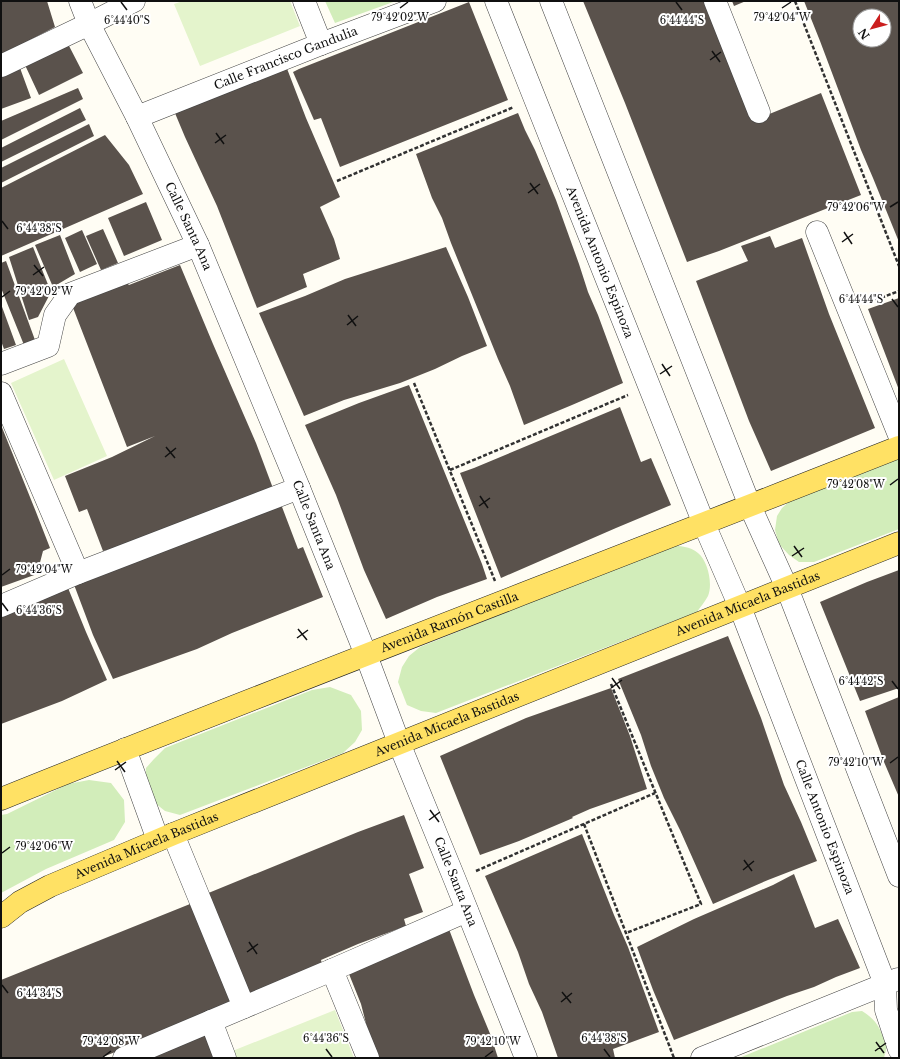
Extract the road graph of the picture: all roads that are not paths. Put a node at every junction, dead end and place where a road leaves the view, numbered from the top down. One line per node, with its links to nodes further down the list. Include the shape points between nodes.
1 (80, 1): 8 (street, Calle Santa Ana)
2 (134, 1): 8 (street)
3 (304, 1): 9 (street)
4 (435, 1): 9 (street, Calle Francisco Gandulia)
5 (496, 1): 21 (street, Avenida Antonio Espinoza)
6 (550, 1): 20 (street)
7 (715, 1): 11 (street)
8 (89, 24): 10 (street); 12 (street, Calle Santa Ana)
9 (321, 44): 12 (street, Calle Francisco Gandulia)
10 (1, 66)
11 (759, 112)
12 (137, 118): 14 (street, Calle Santa Ana)
13 (817, 232): 17 (street)
14 (198, 245): 15 (street, via 70,294 55,315 48,346); 19 (street, Calle Santa Ana)
15 (1, 364)
16 (1, 393): 23 (street)
17 (899, 435)
18 (899, 447): 20 (main road, Avenida Ramón Castilla)
19 (299, 488): 23 (street); 27 (street, Calle Santa Ana)
20 (750, 506): 21 (main road, Avenida Ramón Castilla); 24 (street)
21 (704, 524): 26 (street, Calle Antonio Espinoza); 27 (main road, Avenida Ramón Castilla)
22 (899, 543): 24 (main road, Avenida Micaela Bastidas)
23 (78, 573): 25 (street)
24 (787, 588): 26 (main road, Avenida Micaela Bastidas); 32 (street)
25 (1, 606)
26 (740, 607): 28 (main road, Avenida Micaela Bastidas); 36 (street, Calle Antonio Espinoza)
27 (366, 655): 28 (street, Calle Santa Ana); 29 (main road, Avenida Ramón Castilla)
28 (399, 743): 31 (main road, Avenida Micaela Bastidas); 33 (street, Calle Santa Ana)
29 (125, 749): 30 (main road, Avenida Ramón Castilla); 31 (street)
30 (1, 799)
31 (166, 837): 34 (main road, Avenida Micaela Bastidas, via 50,886 20,902); 37 (street)
32 (899, 876)
33 (467, 911): 35 (street); 43 (street, Calle Santa Ana)
34 (1, 917)
35 (332, 970): 37 (street); 42 (street)
36 (892, 981): 39 (street, Calle Antonio Espinoza, via 886,1010); 44 (street)
37 (244, 1007): 38 (street)
38 (211, 1021): 40 (street); 41 (street)
39 (899, 1049)
40 (124, 1058)
41 (225, 1058)
42 (368, 1058)
43 (526, 1058)
44 (702, 1058)

